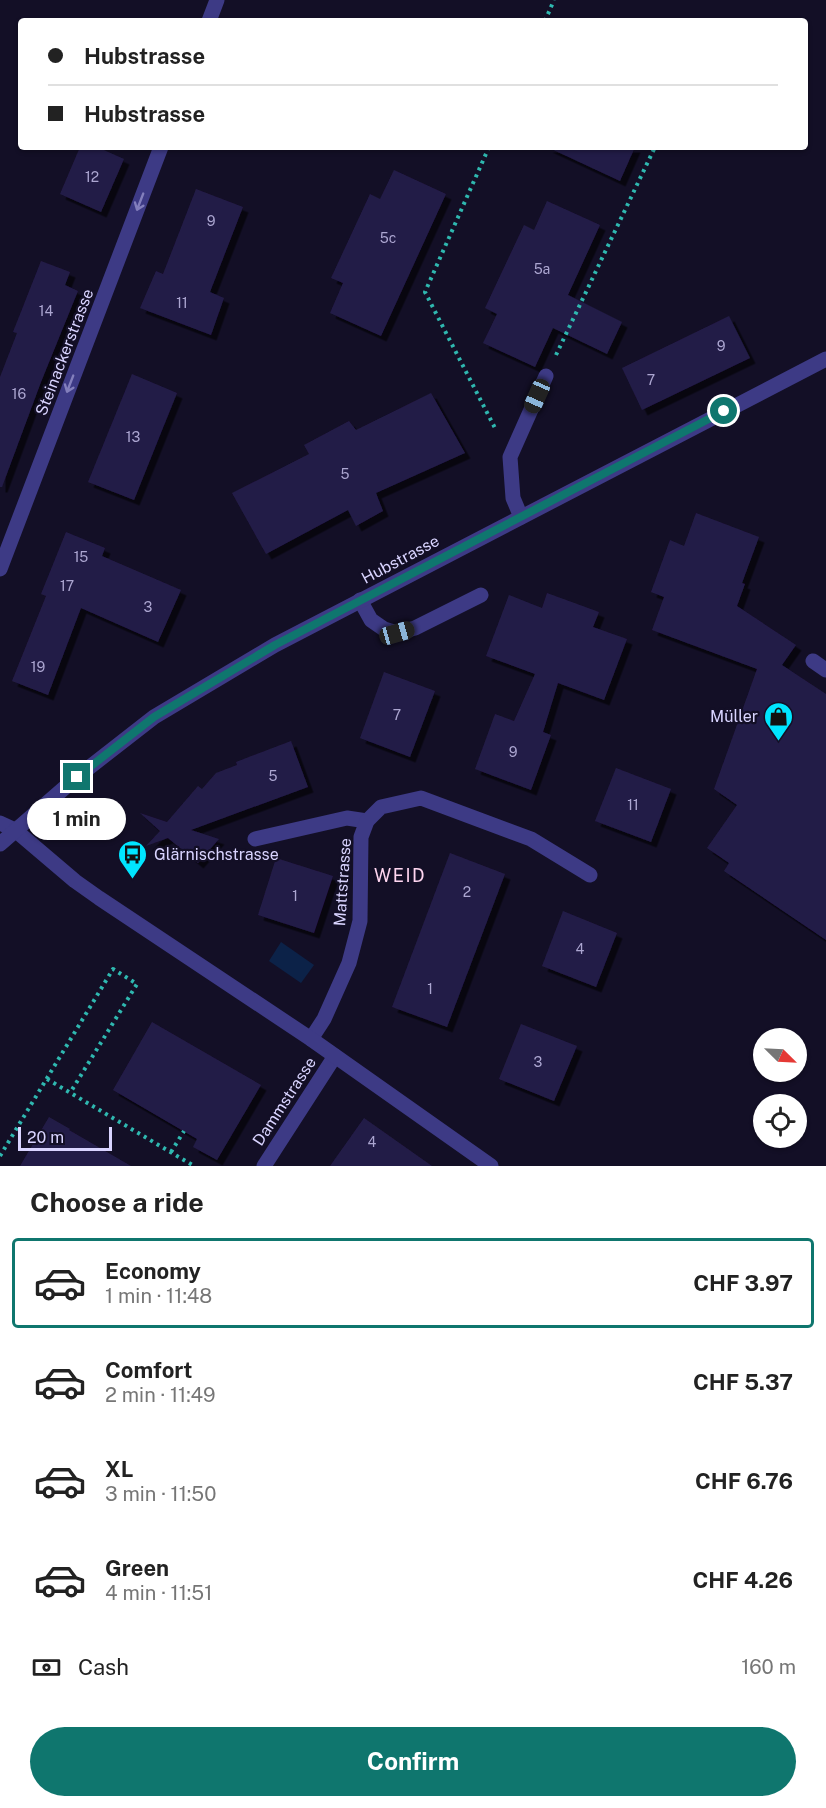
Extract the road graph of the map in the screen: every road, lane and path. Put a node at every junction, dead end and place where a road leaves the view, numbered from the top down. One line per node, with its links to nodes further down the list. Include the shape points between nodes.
1 (217, 0): 3 (street)
2 (554, 0): 4 (path)
3 (210, 18)
4 (545, 18)
5 (160, 150): 12 (street, Steinackerstrasse, one-way to 12)
6 (488, 150): 10 (path, via 425,292)
7 (654, 150): 9 (path)
8 (826, 359): 11 (street, Hubstrasse)
9 (546, 376): 10 (street)
10 (510, 457): 11 (street, via 513,498)
11 (521, 517): 14 (street, Hubstrasse)
12 (0, 569)
13 (481, 595): 14 (street, via 397,633 371,620)
14 (360, 600): 17 (street, Hubstrasse, via 154,717)
15 (368, 820): 18 (street, via 347,818); 20 (street, Mattstrasse, via 381,807 421,798 531,839); 21 (street, Mattstrasse, via 362,837 360,921 349,963)
16 (0, 823): 17 (street)
17 (15, 830): 19 (street, Hubstrasse); 21 (street, via 75,881)
18 (255, 839)
19 (0, 844)
20 (590, 875)
21 (311, 1040): 22 (street)
22 (335, 1056): 29 (street, Dammstrasse); 30 (street)
23 (47, 1079): 24 (path); 24 (path, via 113,969 136,984); 27 (path)
24 (70, 1093): 26 (path)
25 (183, 1131): 26 (path)
26 (171, 1152): 28 (path)
27 (0, 1156)
28 (194, 1166)
29 (264, 1166)
30 (491, 1166)

